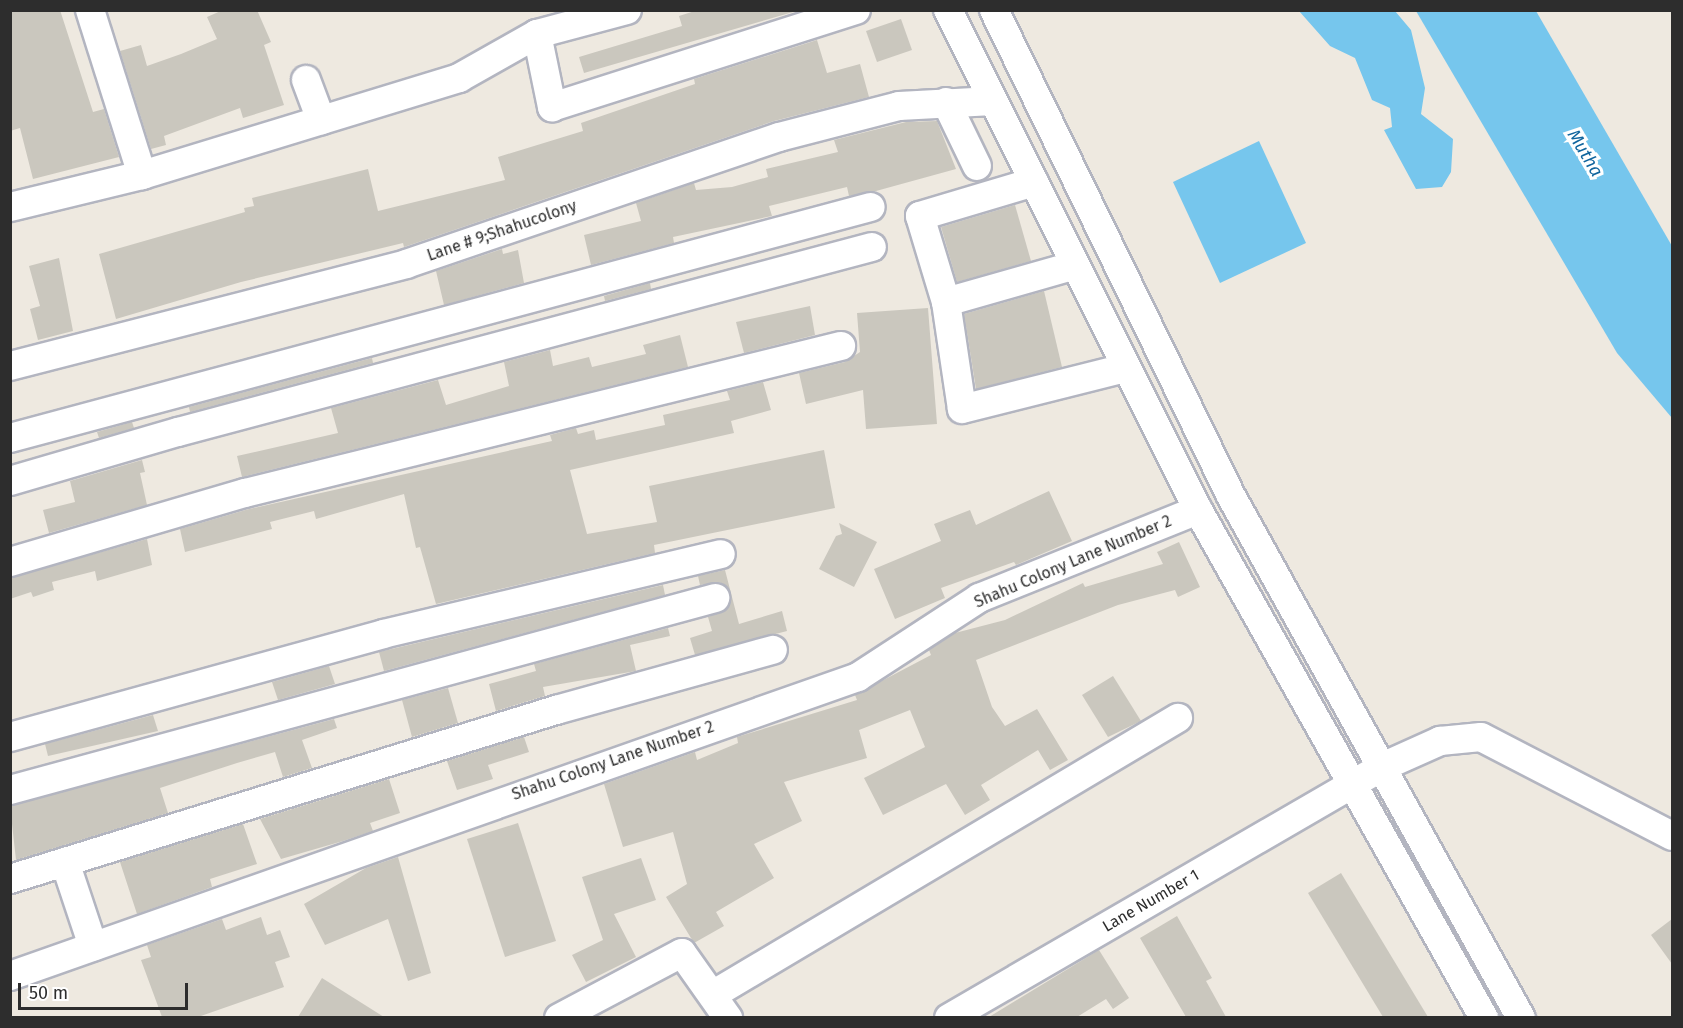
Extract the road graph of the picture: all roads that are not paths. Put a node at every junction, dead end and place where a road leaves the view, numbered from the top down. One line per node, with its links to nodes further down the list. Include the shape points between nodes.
1 (90, 10): 12 (street)
2 (627, 10): 6 (street)
3 (856, 10): 6 (street, via 552,107)
4 (948, 10): 8 (street)
5 (994, 10): 31 (street, via 1231,496)
6 (537, 34): 10 (street, via 459,78)
7 (306, 80): 10 (street)
8 (993, 101): 9 (street, Lane # 9;Shahucolony); 13 (street)
9 (946, 102): 11 (street); 20 (street, Lane # 9;Shahucolony, via 899,106 779,137 406,264)
10 (321, 120): 12 (street)
11 (978, 166)
12 (142, 175): 14 (street)
13 (1034, 182): 17 (street); 18 (street, via 920,216)
14 (10, 207)
15 (871, 207): 22 (street)
16 (872, 247): 23 (street, via 178,432)
17 (1072, 266): 18 (street); 21 (street)
18 (946, 302): 21 (street, via 962,409)
19 (840, 346): 26 (street, via 245,493)
20 (10, 366)
21 (1125, 368): 24 (street)
22 (10, 438)
23 (10, 482)
24 (1198, 510): 32 (street); 37 (street, Shahu Colony Lane Number 2, via 979,598 858,677)
25 (721, 554): 30 (street, via 383,634)
26 (10, 562)
27 (715, 598): 33 (street)
28 (773, 650): 35 (street, via 556,710)
29 (1178, 718): 39 (street)
30 (10, 737)
31 (1382, 767): 32 (street, Lane Number 1); 34 (street, Lane Number 1, via 1440,741 1481,737); 43 (street)
32 (1352, 784): 41 (street, Lane Number 1); 42 (street)
33 (10, 790)
34 (1672, 836)
35 (65, 862): 36 (street); 37 (street)
36 (10, 879)
37 (93, 946): 38 (street, Shahu Colony Lane Number 2)
38 (10, 976)
39 (721, 1006): 40 (street, via 682,953)
40 (559, 1017)
41 (949, 1017)
42 (1484, 1017)
43 (1521, 1017)

